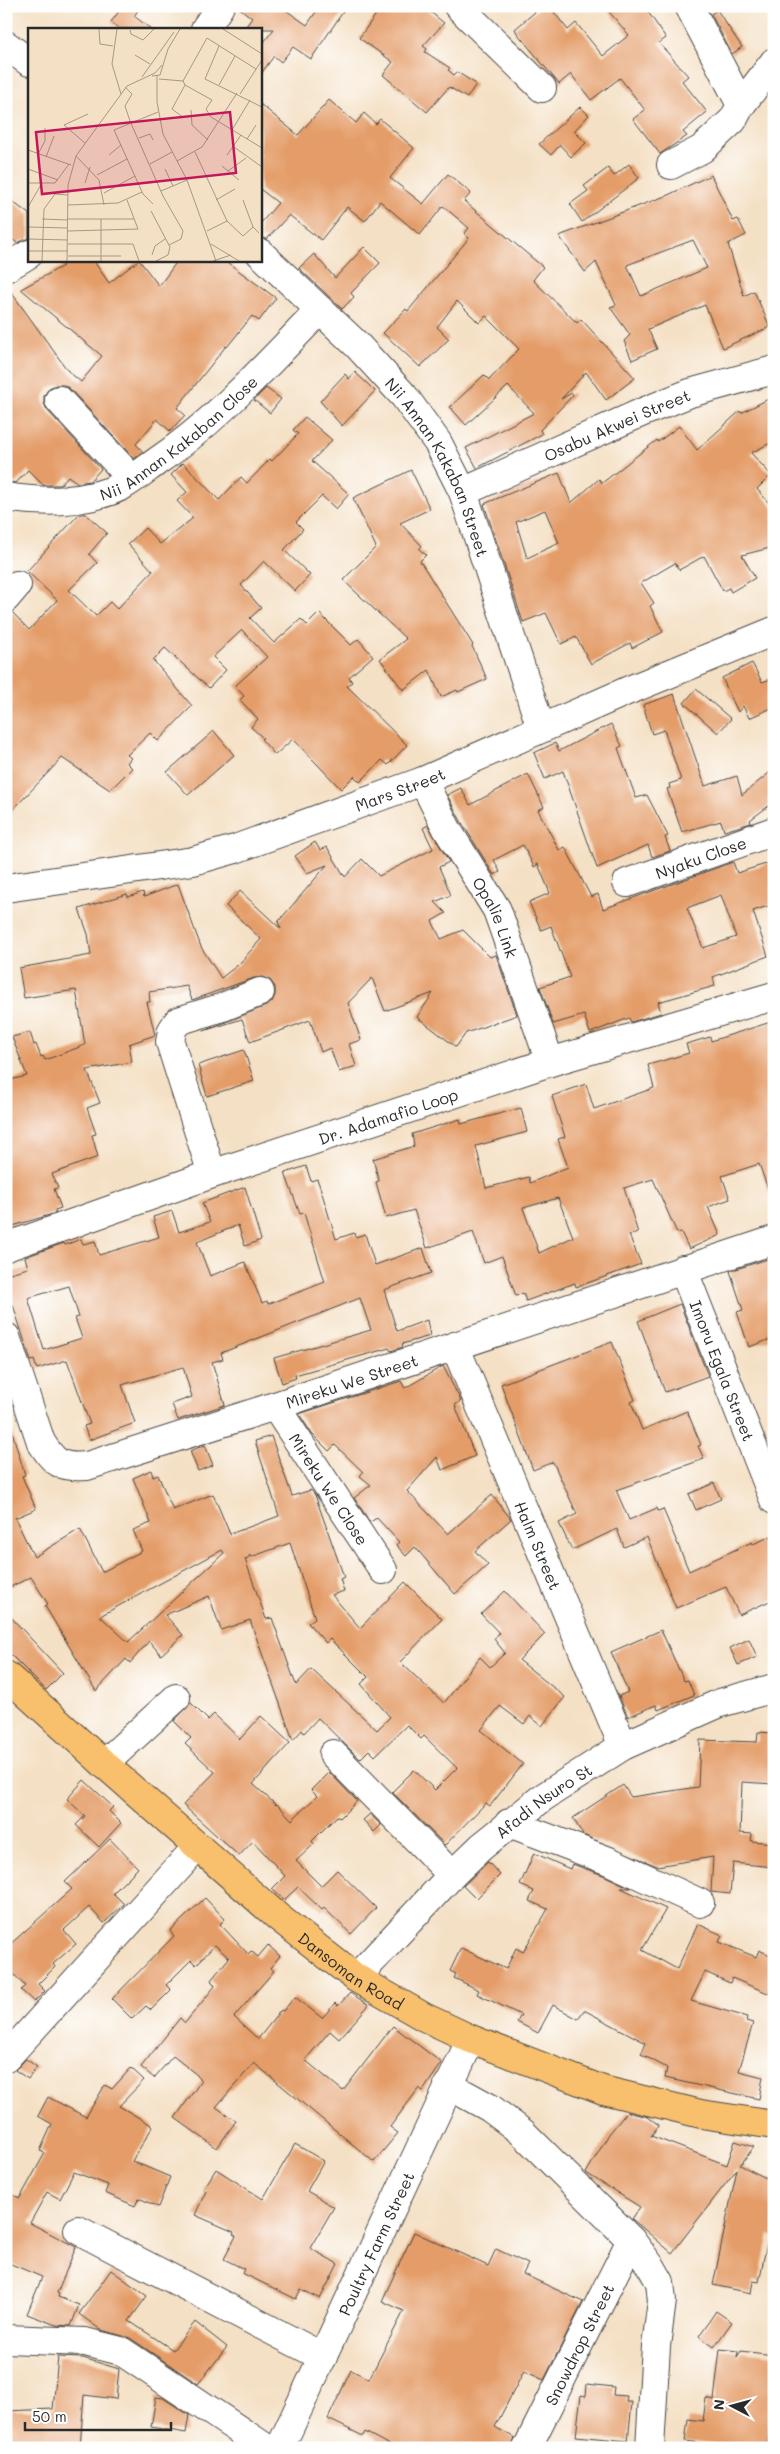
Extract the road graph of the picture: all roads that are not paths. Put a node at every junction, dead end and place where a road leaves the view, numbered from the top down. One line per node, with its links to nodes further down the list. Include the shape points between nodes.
1 (220, 6): 4 (street)
2 (458, 6): 8 (street)
3 (690, 6): 9 (street)
4 (206, 28)
5 (6, 45): 6 (street)
6 (28, 61)
7 (774, 62): 9 (street)
8 (542, 88)
9 (741, 105): 10 (street, via 733,120 702,149)
10 (671, 165)
11 (261, 254): 14 (street, Nii Annan Kakaban Street)
12 (28, 255): 13 (street)
13 (6, 268)
14 (320, 310): 17 (street, Nii Annan Kakaban Close, via 208,423); 18 (street, Nii Annan Kakaban Street, via 404,396 438,443)
15 (774, 370): 18 (street, Osabu Akwei Street, via 690,393)
16 (59, 400): 17 (street)
17 (132, 479): 19 (street, Nii Annan Kakaban Close, via 121,486 88,496 34,502)
18 (463, 492): 21 (street, Nii Annan Kakaban Street)
19 (6, 497)
20 (774, 631): 21 (street, Mars Street)
21 (541, 728): 22 (street, Mars Street)
22 (423, 781): 25 (street, Mars Street, via 286,832 193,860); 28 (street, Opalie Link, via 447,829 497,910)
23 (774, 831): 24 (street, Nyaku Close)
24 (627, 883)
25 (6, 888)
26 (260, 992): 29 (street, via 178,1021 172,1030 170,1042)
27 (774, 996): 28 (street, Dr. Adamafio Loop)
28 (550, 1062): 29 (street, Dr. Adamafio Loop)
29 (212, 1174): 31 (street, Dr. Adamafio Loop)
30 (774, 1240): 32 (street, Mireku We Street)
31 (6, 1247)
32 (683, 1269): 34 (street, Mireku We Street); 36 (street, Imoru Egala Street)
33 (6, 1336): 35 (street, Mireku We Street, via 41,1442 50,1457 65,1466 87,1466)
34 (454, 1346): 35 (street, Mireku We Street); 41 (street, Halm Street)
35 (275, 1406): 37 (street, Mireku We Close)
36 (774, 1500)
37 (383, 1570)
38 (6, 1674): 43 (main road, Dansoman Road)
39 (774, 1688): 41 (street, Afadi Nsuro St, via 720,1703)
40 (176, 1698): 43 (street)
41 (622, 1746): 44 (street, Afadi Nsuro St, via 542,1798)
42 (333, 1754): 46 (street)
43 (104, 1764): 45 (main road, Dansoman Road)
44 (509, 1824): 46 (street, Afadi Nsuro St); 47 (street, via 609,1862)
45 (198, 1846): 48 (main road, Dansoman Road, via 278,1917); 50 (street)
46 (452, 1875): 48 (street, Afadi Nsuro St)
47 (700, 1903)
48 (356, 1978): 49 (main road, Dansoman Road, via 424,2017)
49 (471, 2039): 51 (street, Poultry Farm Street); 52 (main road, Dansoman Road, via 603,2090 691,2112)
50 (6, 2058)
51 (448, 2085): 54 (street, via 490,2108 523,2133); 56 (street, Poultry Farm Street)
52 (774, 2125)
53 (78, 2230): 56 (street)
54 (631, 2240): 57 (street, via 660,2282 662,2301 656,2346); 60 (street, Snowdrop Street)
55 (6, 2338): 58 (street, via 85,2342 121,2351)
56 (323, 2357): 59 (street, Poultry Farm Street)
57 (655, 2444)
58 (266, 2448)
59 (280, 2448)
60 (527, 2448)

